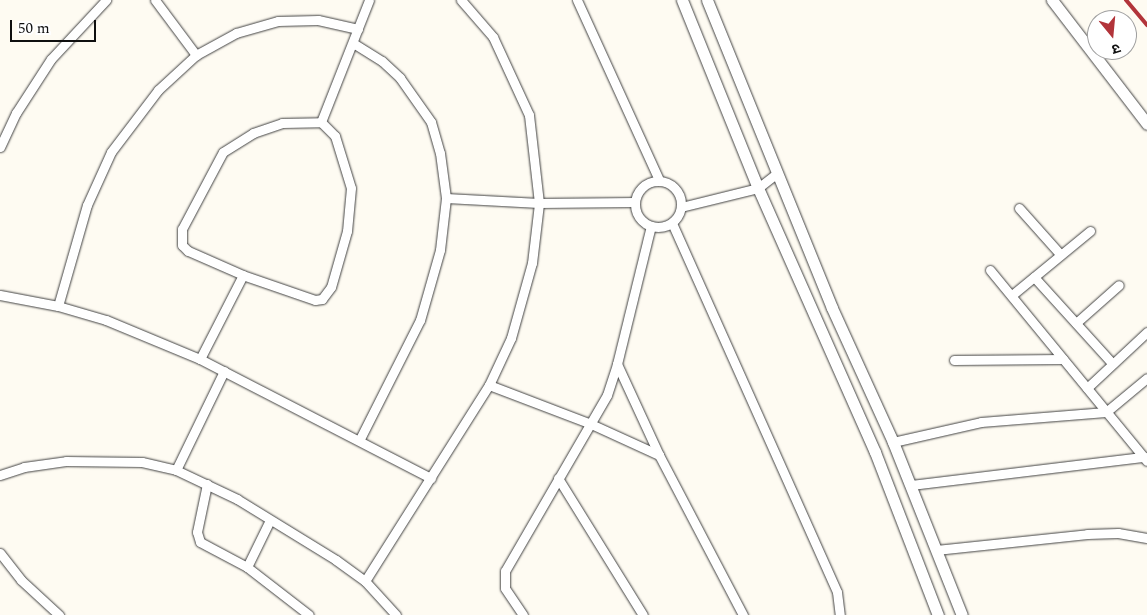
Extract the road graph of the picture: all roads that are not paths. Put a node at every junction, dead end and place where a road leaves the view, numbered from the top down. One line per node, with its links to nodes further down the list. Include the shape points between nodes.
1 (106, 0): 14 (street, via 51,59)
2 (155, 0): 11 (street)
3 (369, 0): 9 (street)
4 (462, 0): 21 (street, via 493,37 530,115)
5 (578, 0): 17 (street)
6 (682, 0): 18 (street)
7 (707, 0): 16 (street, via 756,113)
8 (1052, 0): 13 (street)
9 (358, 29): 10 (street); 11 (street, via 318,20 278,21 236,33)
10 (353, 43): 12 (street); 19 (street, via 382,60 400,78 431,122 440,153)
11 (196, 55): 34 (street, via 158,90 111,152 87,205)
12 (321, 122): 29 (street, via 335,136 351,188 347,231 330,288 322,299 315,300); 29 (street, via 282,123 253,133 223,152 204,184 182,229 182,245 188,251)
13 (1147, 124)
14 (3, 132): 15 (street)
15 (0, 147)
16 (777, 173): 18 (street); 49 (street, via 832,308)
17 (659, 180): 20 (street, via 646,183); 22 (street, via 674,189)
18 (758, 188): 22 (street); 71 (street, via 875,452)
19 (446, 198): 21 (street); 48 (street, via 440,250 420,320)
20 (635, 202): 21 (street); 25 (street, via 640,216)
21 (539, 203): 44 (street, via 532,264 524,297 511,338)
22 (680, 207): 24 (street, via 677,220)
23 (1019, 208): 27 (street)
24 (672, 223): 25 (street); 70 (street, via 837,592)
25 (651, 226): 41 (street)
26 (1090, 231): 27 (street)
27 (1060, 254): 30 (street)
28 (990, 270): 33 (street)
29 (243, 275): 37 (street)
30 (1034, 277): 33 (street); 35 (street)
31 (1119, 285): 35 (street)
32 (0, 294): 34 (street)
33 (1012, 296): 38 (street)
34 (58, 306): 37 (street, via 106,320)
35 (1076, 323): 40 (street)
36 (1147, 332): 40 (street)
37 (200, 359): 42 (street)
38 (1064, 359): 39 (street); 45 (street)
39 (954, 360)
40 (1112, 363): 45 (street)
41 (617, 364): 47 (street); 50 (street)
42 (224, 371): 48 (street); 52 (street, via 196,423)
43 (1147, 378): 46 (street)
44 (489, 385): 47 (street); 54 (street)
45 (1087, 388): 46 (street)
46 (1106, 412): 49 (street, via 981,422); 51 (street)
47 (591, 424): 50 (street); 55 (street)
48 (360, 440): 54 (street)
49 (893, 442): 57 (street)
50 (659, 455): 69 (street)
51 (1145, 459): 57 (street)
52 (176, 470): 53 (street, via 142,462 66,461); 56 (street)
53 (0, 475)
54 (431, 478): 63 (street)
55 (558, 478): 67 (street, via 505,571 505,588); 68 (street)
56 (207, 484): 58 (street); 62 (street, via 197,537 205,546)
57 (910, 486): 60 (street)
58 (270, 520): 62 (street); 63 (street)
59 (1147, 538): 60 (street, via 1118,533 1087,534)
60 (936, 550): 72 (street)
61 (0, 553): 64 (street, via 21,580)
62 (246, 567): 65 (street)
63 (365, 581): 66 (street)
64 (59, 615)
65 (309, 615)
66 (396, 615)
67 (523, 615)
68 (643, 615)
69 (743, 615)
70 (840, 615)
71 (938, 615)
72 (962, 615)

